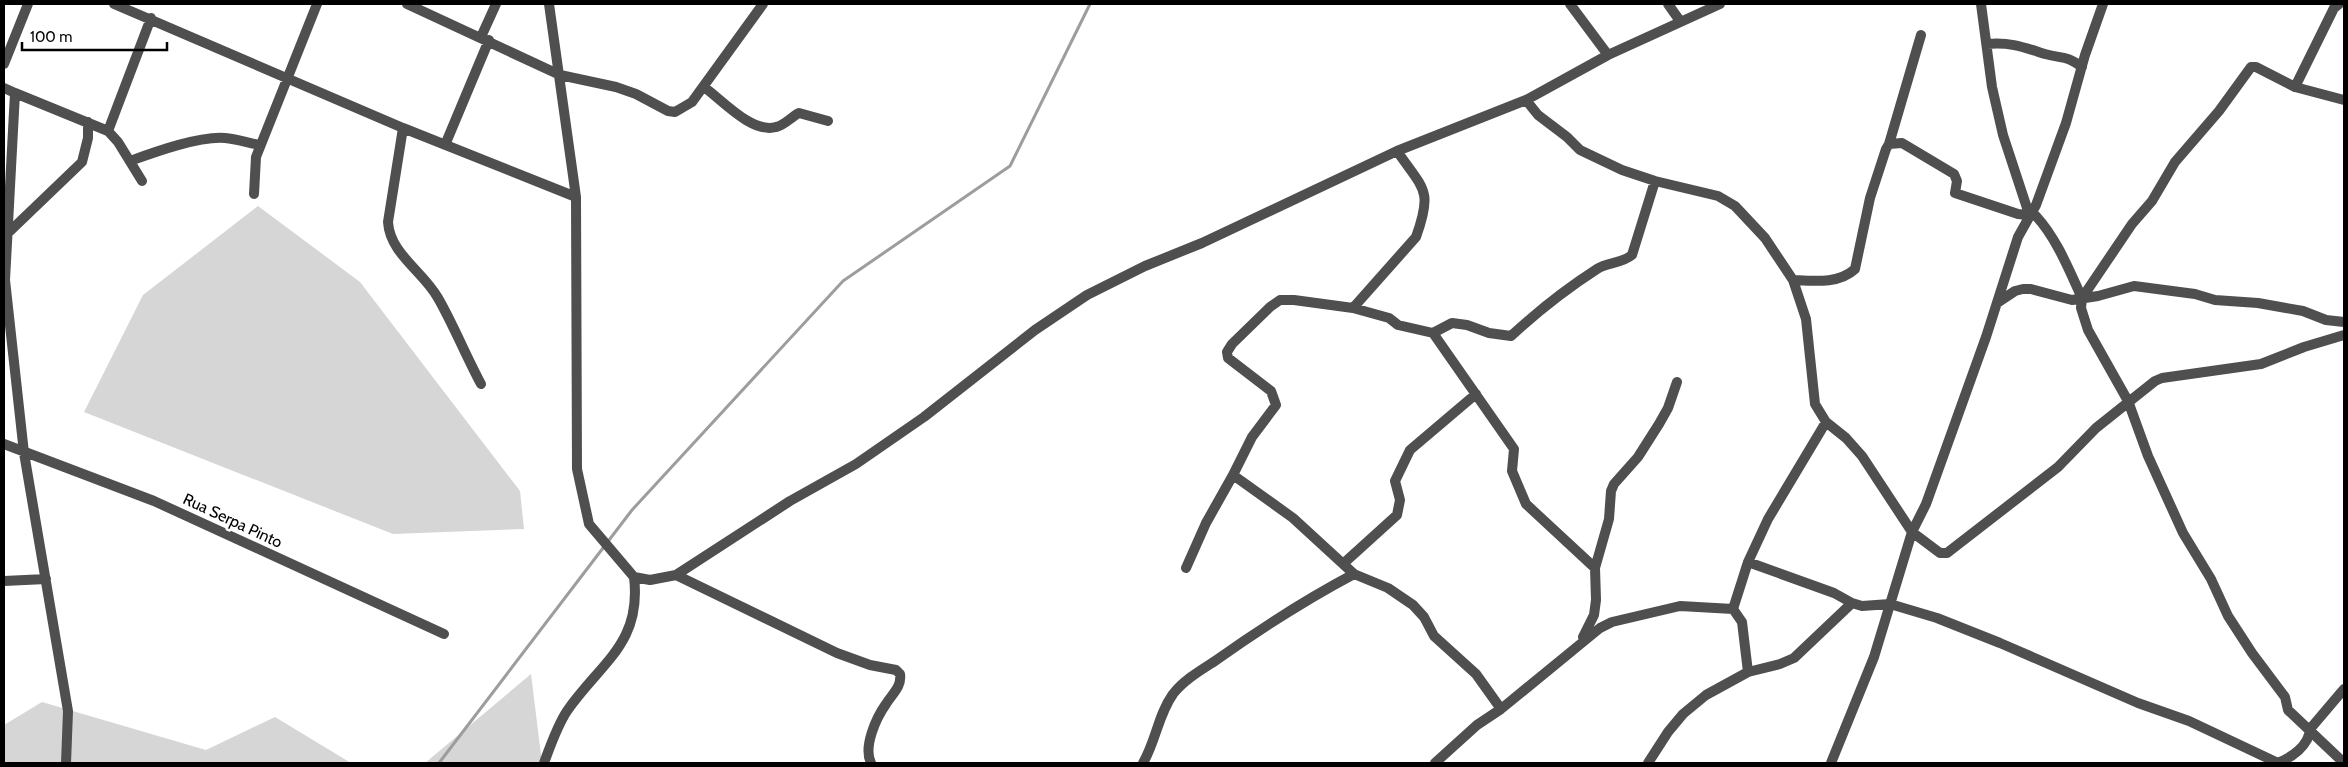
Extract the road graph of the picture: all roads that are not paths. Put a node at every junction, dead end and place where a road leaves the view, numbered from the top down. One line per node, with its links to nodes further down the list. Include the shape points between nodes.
1 (28, 4): 20 (street)
2 (114, 4): 14 (street)
3 (317, 4): 23 (street)
4 (407, 4): 17 (street)
5 (496, 4): 17 (street)
6 (549, 4): 22 (street)
7 (763, 4): 24 (street)
8 (1570, 4): 19 (street)
9 (1668, 4): 15 (street)
10 (1720, 4): 15 (street)
11 (1981, 4): 18 (street)
12 (2103, 4): 21 (street)
13 (2339, 4): 25 (street, via 2334,8)
14 (151, 18): 23 (street); 33 (street)
15 (1680, 21): 19 (street)
16 (1921, 35): 35 (street)
17 (485, 38): 22 (street); 34 (street)
18 (1987, 44): 21 (street, via 2025,46 2070,58); 43 (street, via 1992,87 2004,136)
19 (1608, 55): 28 (street)
20 (4, 64)
21 (2082, 68): 43 (street, via 2066,123)
22 (560, 75): 24 (street, via 616,87 668,112 681,110); 42 (street)
23 (288, 76): 32 (street); 36 (street)
24 (704, 87): 30 (street, via 740,117 766,128 775,128 799,113)
25 (2296, 87): 29 (street); 46 (street, via 2251,67 2175,162 2152,201 2132,224)
26 (4, 88): 27 (street)
27 (15, 92): 31 (street); 44 (street)
28 (1526, 100): 37 (street); 40 (street, via 1538,115 1580,150)
29 (2344, 100)
30 (828, 121)
31 (88, 122): 33 (street); 44 (street, via 82,162)
32 (403, 128): 34 (street); 53 (street, via 388,222 389,234 436,294)
33 (108, 131): 38 (street)
34 (445, 144): 42 (street)
35 (1889, 144): 43 (street, via 1902,143 1951,171 1957,181 1955,193 2018,214); 45 (street, via 1870,198 1855,270 1848,276 1831,281)
36 (260, 145): 38 (street, via 213,138); 41 (street, via 256,157)
37 (1397, 151): 48 (street, via 1423,189 1426,198 1423,216 1416,237); 66 (street, via 1086,295 856,464 790,501)
38 (130, 161): 39 (street)
39 (142, 181)
40 (1655, 181): 45 (street, via 1718,196 1735,206 1765,238); 50 (street, via 1632,255 1625,261 1596,270 1548,303 1511,336 1452,324)
41 (254, 194)
42 (576, 197): 67 (street, via 577,469 589,524)
43 (2030, 214): 46 (street, via 2036,216 2048,231); 47 (street, via 2018,237)
44 (8, 234): 58 (street, via 5,280)
45 (1793, 280): 56 (street, via 1806,320 1814,404)
46 (2082, 298): 47 (street, via 2068,300 2023,289); 49 (street, via 2134,286 2303,311 2326,320); 55 (street, via 2081,308 2088,330)
47 (1997, 303): 60 (street, via 1926,504)
48 (1352, 308): 50 (street); 59 (street, via 1280,300 1232,344 1227,352 1228,358 1271,391 1276,405 1252,437)
49 (2344, 322)
50 (1433, 333): 54 (street)
51 (2344, 336): 55 (street, via 2261,364 2162,378)
52 (1677, 382): 64 (street, via 1659,424 1638,457 1614,484 1609,518)
53 (481, 384)
54 (1476, 394): 62 (street, via 1410,450 1395,480 1400,500 1397,515); 64 (street, via 1514,449 1512,471 1526,504)
55 (2128, 401): 60 (street, via 2058,467 1947,553 1940,553); 78 (street, via 2148,456 2183,533 2211,579 2228,616 2285,697 2288,710)
56 (1826, 422): 60 (street, via 1862,456); 61 (street, via 1768,519)
57 (4, 444): 58 (street, Rua Serpa Pinto)
58 (24, 453): 68 (street); 73 (street, Rua Serpa Pinto, via 154,500)
59 (1234, 475): 62 (street, via 1293,518); 63 (street, via 1214,507)
60 (1912, 532): 71 (street)
61 (1748, 562): 70 (street, via 1834,593); 72 (street)
62 (1344, 563): 65 (street)
63 (1186, 568)
64 (1595, 568): 74 (street, via 1594,615)
65 (1354, 574): 77 (street, via 1388,588 1413,605 1434,636 1476,674); 82 (street, via 1266,624 1192,676 1169,701)
66 (676, 575): 67 (street, via 650,580); 81 (street, via 837,653 896,670 900,674 900,685 875,724 870,744)
67 (634, 577): 80 (street, via 636,598 632,619 620,647 566,712)
68 (46, 579): 69 (street); 79 (street, via 68,711)
69 (4, 580)
70 (1852, 603): 71 (street, via 1862,606); 75 (street, via 1794,658)
71 (1890, 604): 85 (street, via 1874,657); 86 (street, via 1937,618 2000,643 2138,703 2189,721)
72 (1733, 610): 74 (street, via 1680,606 1666,609 1612,622); 75 (street, via 1742,622)
73 (444, 634)
74 (1578, 644): 77 (street)
75 (1748, 672): 84 (street, via 1706,695 1683,714)
76 (2344, 689): 78 (street)
77 (1501, 709): 83 (street, via 1477,725)
78 (2310, 729): 86 (street, via 2300,750); 87 (street)
79 (66, 763)
80 (544, 763)
81 (871, 763)
82 (1143, 763)
83 (1435, 763)
84 (1648, 763)
85 (1831, 763)
86 (2277, 763)
87 (2344, 763)

